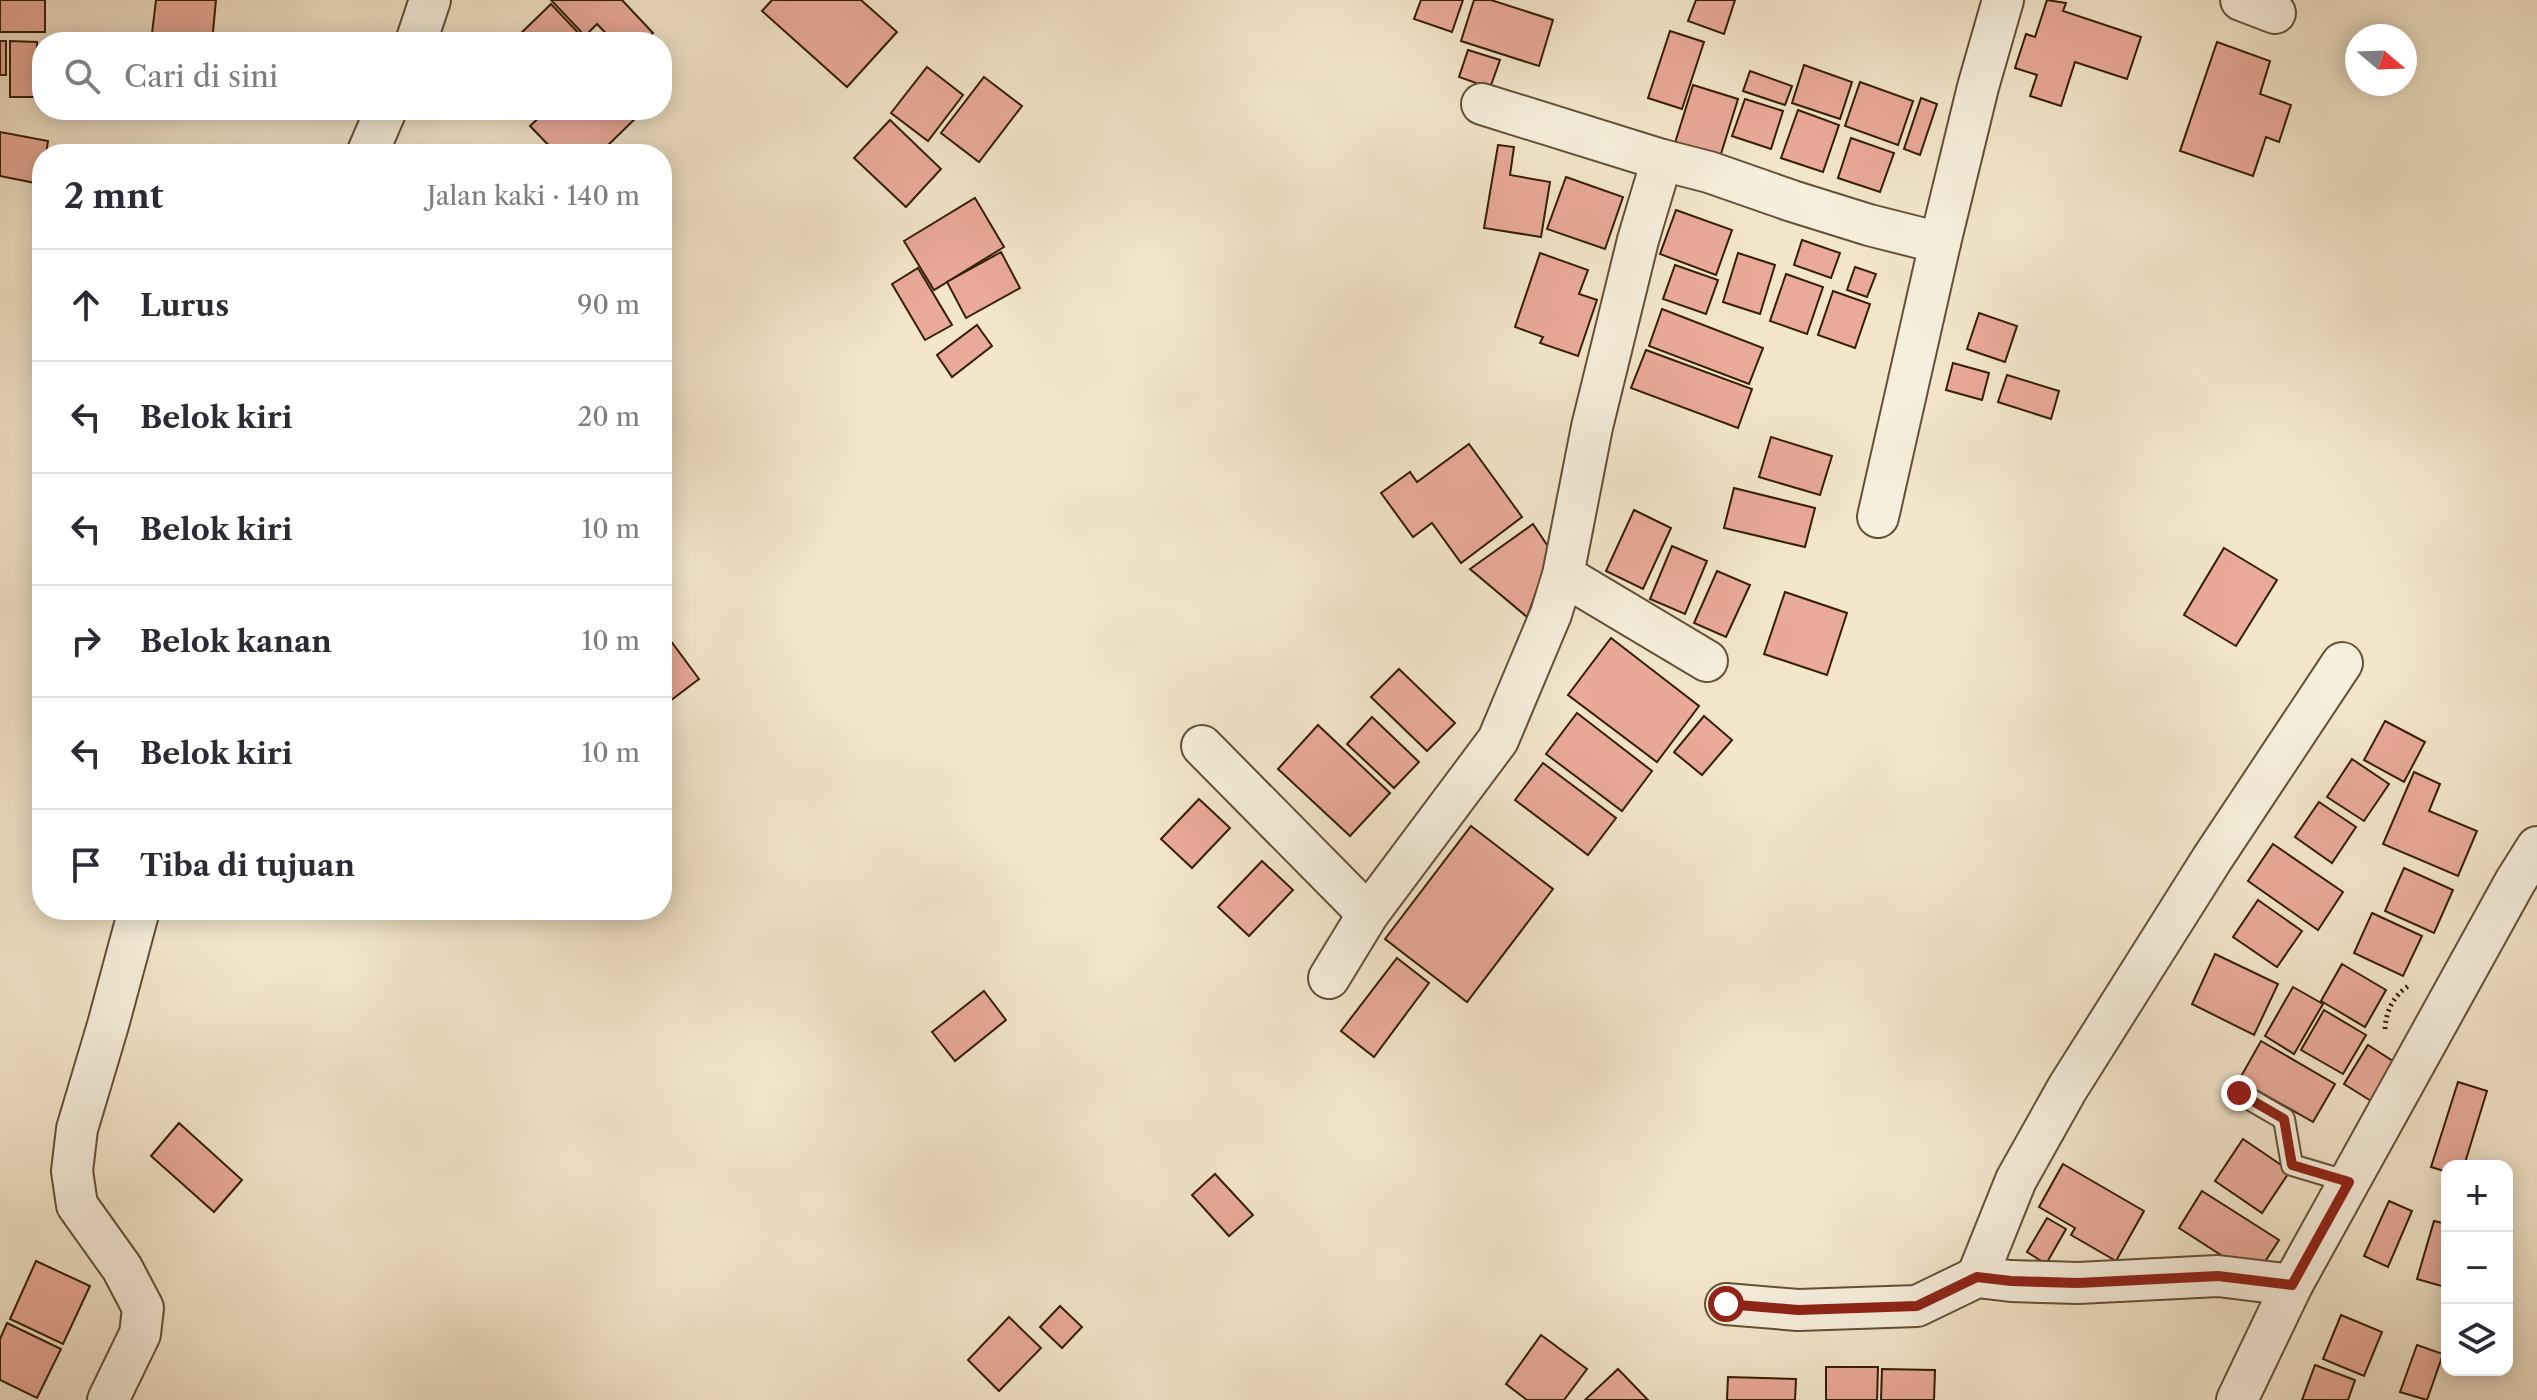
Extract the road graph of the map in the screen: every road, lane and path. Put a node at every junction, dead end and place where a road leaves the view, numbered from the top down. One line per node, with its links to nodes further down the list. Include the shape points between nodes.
1 (430, 0): 3 (street)
2 (2003, 0): 8 (street)
3 (419, 32)
4 (1482, 104): 7 (street)
5 (382, 120): 6 (street)
6 (371, 144)
7 (1662, 160): 8 (street); 10 (street, via 1595,413)
8 (1940, 243): 9 (street)
9 (1878, 517)
10 (1563, 575): 11 (street); 15 (street, via 1498,740)
11 (1707, 661)
12 (2342, 663): 20 (street, via 2067,1089 2016,1180)
13 (1202, 746): 15 (street)
14 (2537, 847): 19 (street)
15 (1368, 914): 17 (street)
16 (136, 920): 23 (street, via 77,1129 72,1171 77,1205 143,1308 140,1334)
17 (1329, 978)
18 (2239, 1093): 19 (lane, via 2284,1119 2292,1165)
19 (2349, 1182): 21 (street)
20 (1977, 1277): 21 (street, via 2078,1283 2218,1276); 22 (street, via 1917,1306 1798,1310)
21 (2292, 1285): 24 (street)
22 (1726, 1304)
23 (108, 1400)
24 (2237, 1400)

